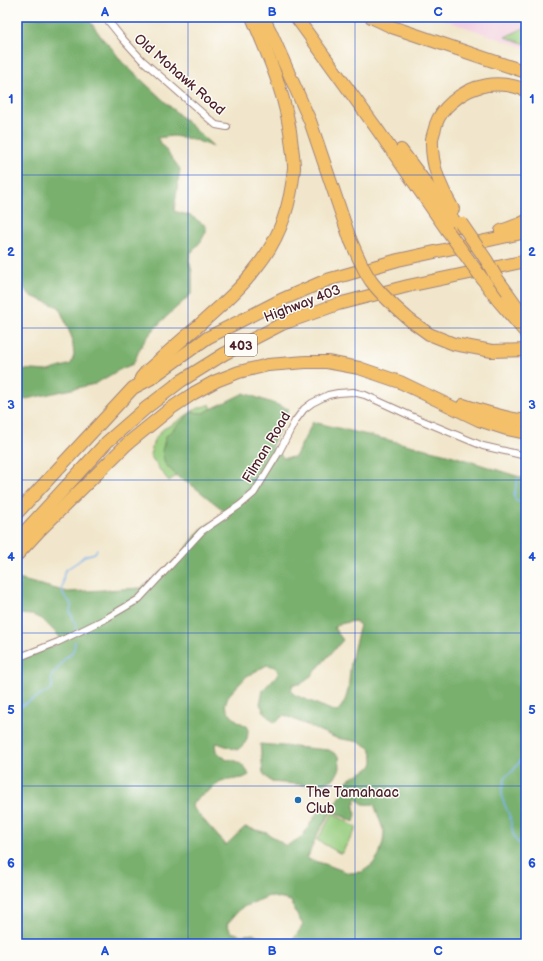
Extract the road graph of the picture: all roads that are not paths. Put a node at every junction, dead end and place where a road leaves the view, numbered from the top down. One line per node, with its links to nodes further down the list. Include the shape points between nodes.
1 (105, 17): 9 (street, Old Mohawk Road, via 142,60 216,125)
2 (252, 17): 18 (highway, via 273,68 287,113 291,139 294,167 283,220 266,255 243,284 146,372)
3 (263, 17): 17 (highway, bridge, via 310,121 350,239 371,281 411,321 429,334 454,344 492,351)
4 (296, 17): 11 (highway, via 377,129)
5 (305, 17): 11 (highway)
6 (371, 17): 7 (highway, via 392,27)
7 (526, 72)
8 (526, 90): 11 (highway, via 499,84 471,89 460,94 446,106 438,118 432,138 433,161)
9 (227, 127)
10 (526, 221): 13 (highway)
11 (455, 227): 15 (highway, bridge, via 487,261); 16 (highway, bridge, via 497,299)
12 (526, 232): 13 (highway, Highway 403 / 403)
13 (464, 246): 18 (highway, Highway 403 / 403, via 398,260 327,280 281,300 207,338 150,379)
14 (526, 261): 24 (highway, Highway 403 / 403, via 338,304 282,324 224,354 181,381 107,442)
15 (526, 318)
16 (526, 333)
17 (526, 350)
18 (133, 388): 23 (highway, Highway 403 / 403)
19 (420, 391): 20 (highway, via 508,419); 21 (highway, via 479,420); 25 (highway, via 359,368 327,362 268,365 238,372 194,393 127,444)
20 (526, 421)
21 (526, 433)
22 (525, 456): 26 (street, Filman Road, via 483,446 365,395 353,392 328,395 304,409 254,492 202,531 140,599 58,642)
23 (17, 513)
24 (17, 540)
25 (17, 555)
26 (17, 658)

